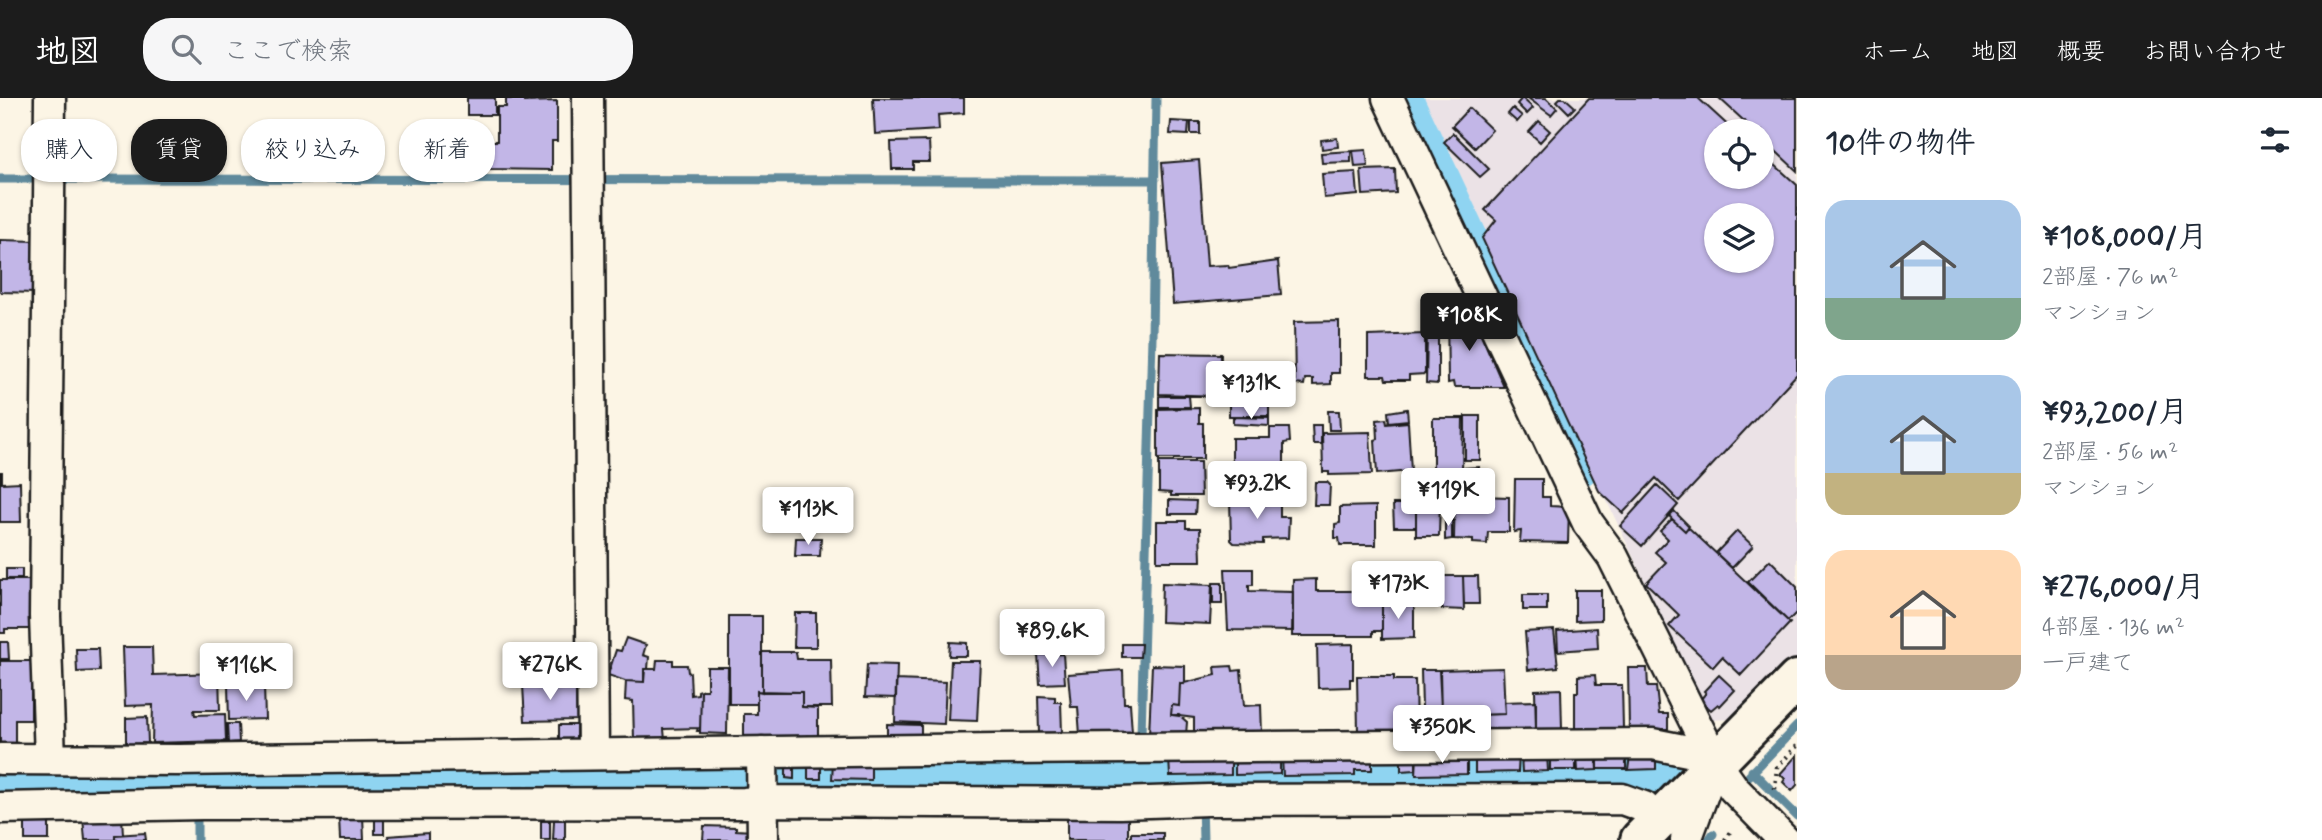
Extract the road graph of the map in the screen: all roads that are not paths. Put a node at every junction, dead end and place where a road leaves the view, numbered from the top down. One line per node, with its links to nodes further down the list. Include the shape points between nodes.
1 (50, 98): 7 (street, via 45,616)
2 (588, 98): 5 (street)
3 (1388, 98): 8 (street, via 1588,523 1613,557)
4 (1797, 680): 8 (street)
5 (593, 754): 10 (street); 11 (street)
6 (0, 759): 7 (street)
7 (50, 759): 9 (street)
8 (1715, 762): 11 (street, via 1653,744); 13 (street); 15 (street); 16 (street, via 1734,789)
9 (374, 783): 10 (street); 10 (street); 12 (street, via 198,804)
10 (482, 783): 11 (street, via 745,803)
11 (766, 787): 13 (street, via 1081,803 1622,799); 14 (street)
12 (0, 808)
13 (1642, 823)
14 (763, 840)
15 (1686, 840)
16 (1784, 840)

